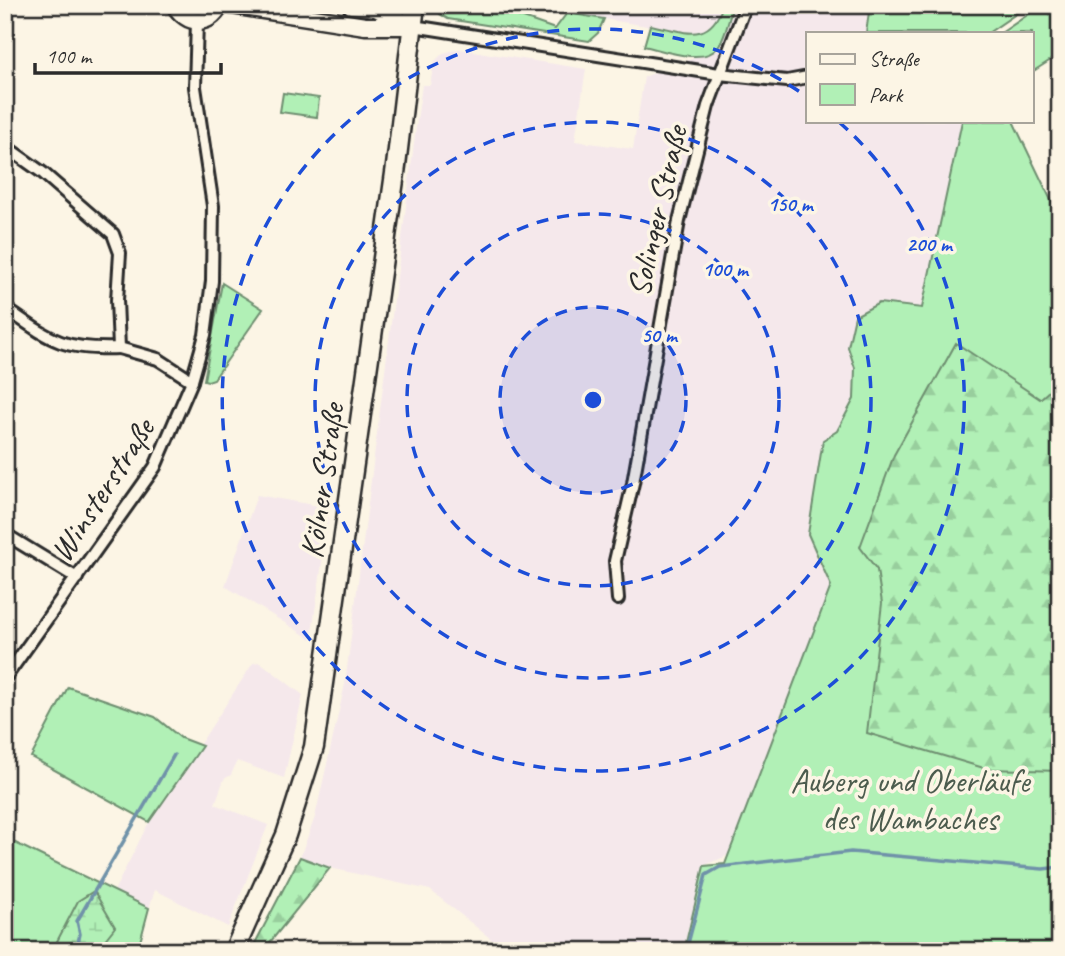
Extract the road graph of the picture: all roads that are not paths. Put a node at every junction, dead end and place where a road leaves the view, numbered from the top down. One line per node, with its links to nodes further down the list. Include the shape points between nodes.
1 (175, 5): 7 (street, via 182,16)
2 (220, 5): 7 (street, via 212,17)
3 (230, 5): 8 (street, via 365,26)
4 (351, 5): 8 (street, via 376,8)
5 (415, 5): 8 (main road, Kölner Straße)
6 (746, 5): 9 (street, Solinger Straße)
7 (197, 22): 14 (street, Winsterstraße, via 195,95 213,206 212,281 205,335)
8 (413, 26): 9 (street); 19 (main road, Kölner Straße, via 314,747 289,826)
9 (719, 74): 10 (street, via 787,81); 17 (street, Solinger Straße, via 668,269 633,483 615,561)
10 (806, 77)
11 (5, 146): 13 (street, via 44,173 113,234 120,254)
12 (5, 308): 13 (street, via 65,346)
13 (119, 348): 14 (street, via 158,359)
14 (192, 381): 16 (street, Winsterstraße, via 155,467)
15 (5, 534): 16 (street)
16 (77, 578): 18 (street, Winsterstraße)
17 (618, 599)
18 (5, 678)
19 (234, 951)

